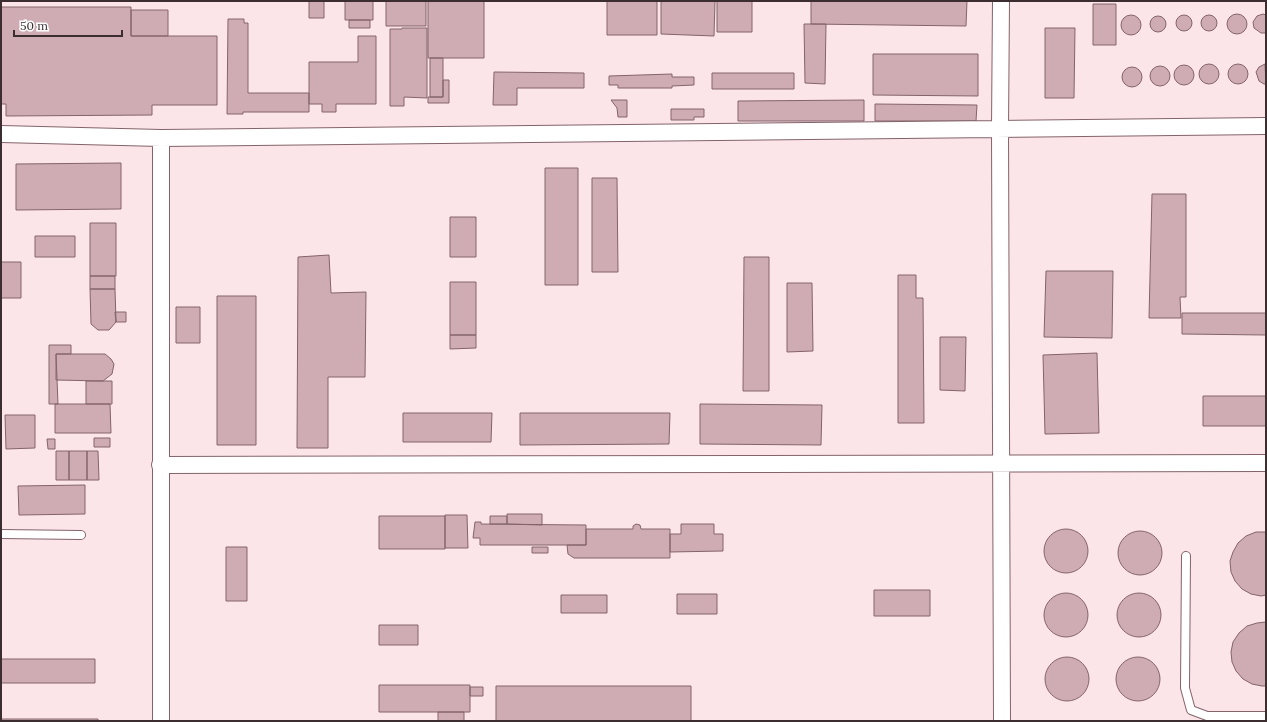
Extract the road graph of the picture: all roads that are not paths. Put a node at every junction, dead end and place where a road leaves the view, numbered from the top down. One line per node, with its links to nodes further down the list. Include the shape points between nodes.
1 (1001, 1): 3 (street)
2 (1266, 126): 3 (street)
3 (1000, 128): 5 (street); 6 (street)
4 (1, 134): 5 (street)
5 (161, 138): 8 (street)
6 (1002, 462): 7 (street); 8 (street); 14 (street)
7 (1266, 463)
8 (160, 465): 13 (street)
9 (1, 534): 10 (lane)
10 (81, 535)
11 (1186, 556): 12 (lane, via 1185,688 1191,710 1207,716)
12 (1266, 716)
13 (161, 721)
14 (1002, 721)

